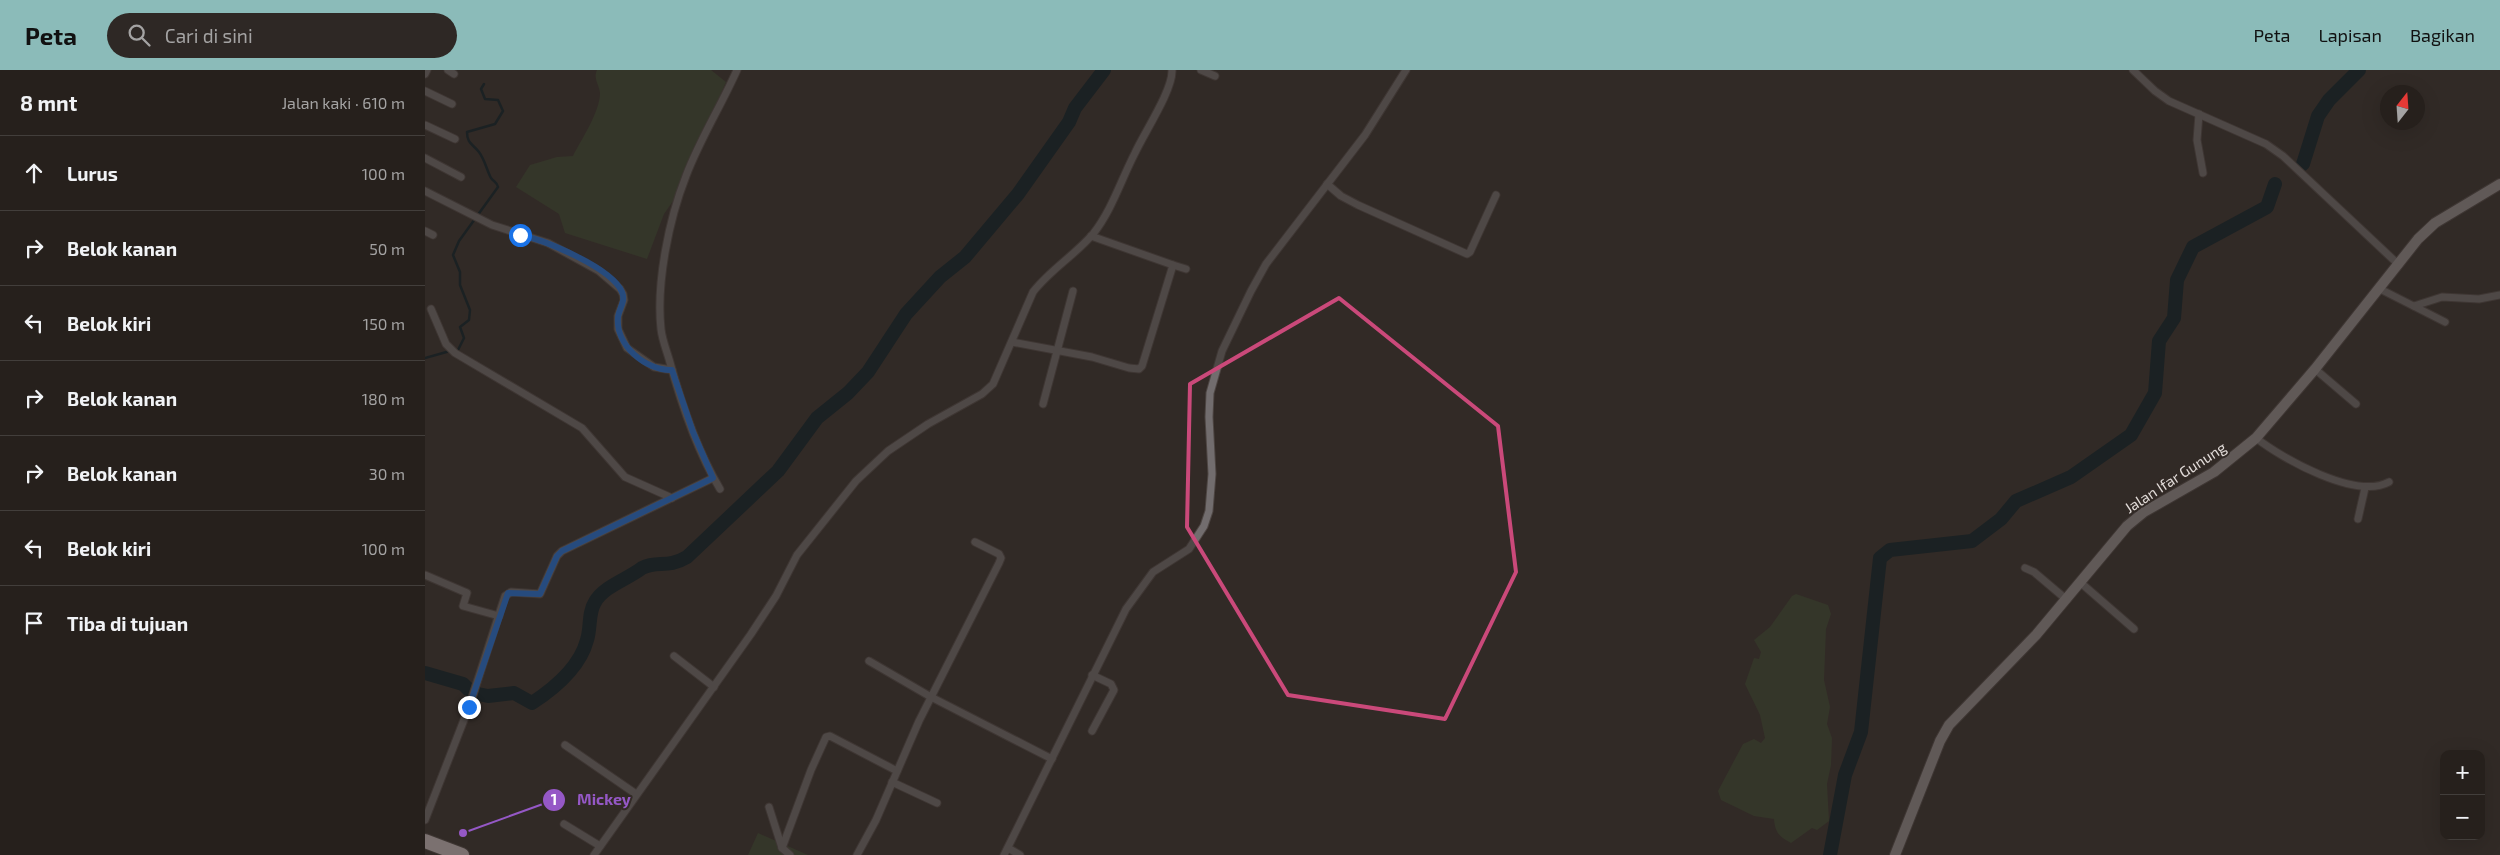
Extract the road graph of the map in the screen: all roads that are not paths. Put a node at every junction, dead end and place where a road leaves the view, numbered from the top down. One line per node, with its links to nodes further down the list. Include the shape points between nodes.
1 (427, 70): 7 (street)
2 (737, 70): 36 (street, via 692,159 671,227 660,319)
3 (1201, 70): 8 (street)
4 (1406, 70): 17 (street, via 1365,136)
5 (2133, 70): 11 (street, via 2169,101)
6 (1173, 72): 23 (street, via 1108,210)
7 (425, 74)
8 (1215, 76)
9 (425, 91): 10 (street)
10 (452, 104)
11 (2199, 114): 15 (street, via 2197,140); 25 (street, via 2266,144 2283,156)
12 (425, 125): 13 (street)
13 (455, 139)
14 (425, 158): 16 (street)
15 (2203, 173)
16 (461, 177)
17 (1327, 184): 20 (street, via 1358,205 1467,254); 55 (street, via 1266,264 1222,351 1210,400 1212,474 1209,511 1204,526 1189,549 1153,572 1145,581 1115,628)
18 (2500, 184): 25 (street, Jalan Ifar Gunung, via 2435,223)
19 (425, 191): 36 (street, via 484,222 549,243 599,271 623,294 618,329 627,348 654,368)
20 (1496, 196)
21 (425, 231): 22 (street)
22 (433, 235)
23 (1091, 236): 24 (street); 33 (street, via 1037,288)
24 (1173, 265): 26 (street); 34 (street, via 1142,366 1134,369)
25 (2399, 265): 27 (street, Jalan Ifar Gunung)
26 (1186, 269)
27 (2380, 289): 30 (street); 35 (street, Jalan Ifar Gunung)
28 (1073, 291): 34 (street)
29 (2500, 294): 30 (street, via 2479,299 2442,296)
30 (2414, 306): 32 (street)
31 (431, 309): 44 (street, via 447,344 455,353 581,428 625,477)
32 (2445, 322)
33 (1011, 342): 34 (street); 56 (street, via 999,372 987,390 888,451 856,481 797,555 768,609)
34 (1059, 352): 37 (street)
35 (2315, 369): 38 (street); 39 (street, Jalan Ifar Gunung)
36 (672, 370): 40 (street)
37 (1043, 404)
38 (2356, 404)
39 (2256, 438): 42 (street, via 2290,461); 49 (street, Jalan Ifar Gunung, via 2214,472 2144,512 2127,526)
40 (713, 478): 43 (street); 44 (street)
41 (2389, 482): 42 (street)
42 (2365, 488): 45 (street)
43 (720, 489)
44 (672, 498): 51 (street, via 562,551 542,593 508,593)
45 (2358, 519)
46 (975, 542): 57 (street, via 1001,558)
47 (2025, 568): 50 (street)
48 (425, 575): 51 (street, via 467,593 463,606)
49 (2081, 583): 50 (street, Jalan Ifar Gunung); 52 (street)
50 (2067, 600): 80 (street, Jalan Ifar Gunung, via 1943,734)
51 (499, 616): 66 (street, via 469,707)
52 (2135, 629)
53 (674, 656): 56 (street)
54 (869, 661): 57 (street)
55 (1092, 676): 58 (street, via 1111,684 1114,690); 60 (street)
56 (714, 686): 63 (street)
57 (931, 698): 60 (street); 61 (street)
58 (1091, 731)
59 (565, 745): 63 (street)
60 (1052, 759): 71 (street)
61 (897, 771): 62 (street); 70 (street, via 830,736 826,737)
62 (892, 782): 64 (street); 77 (street)
63 (636, 794): 69 (street)
64 (937, 803)
65 (769, 807): 70 (street)
66 (425, 820)
67 (564, 824): 69 (street)
68 (425, 841): 73 (highway)
69 (600, 846): 75 (street)
70 (782, 848): 76 (street)
71 (1008, 848): 78 (street); 79 (street)
72 (425, 851): 73 (highway)
73 (438, 852): 74 (highway)
74 (462, 855)
75 (593, 855)
76 (790, 855)
77 (857, 855)
78 (1004, 855)
79 (1020, 855)
80 (1895, 855)

